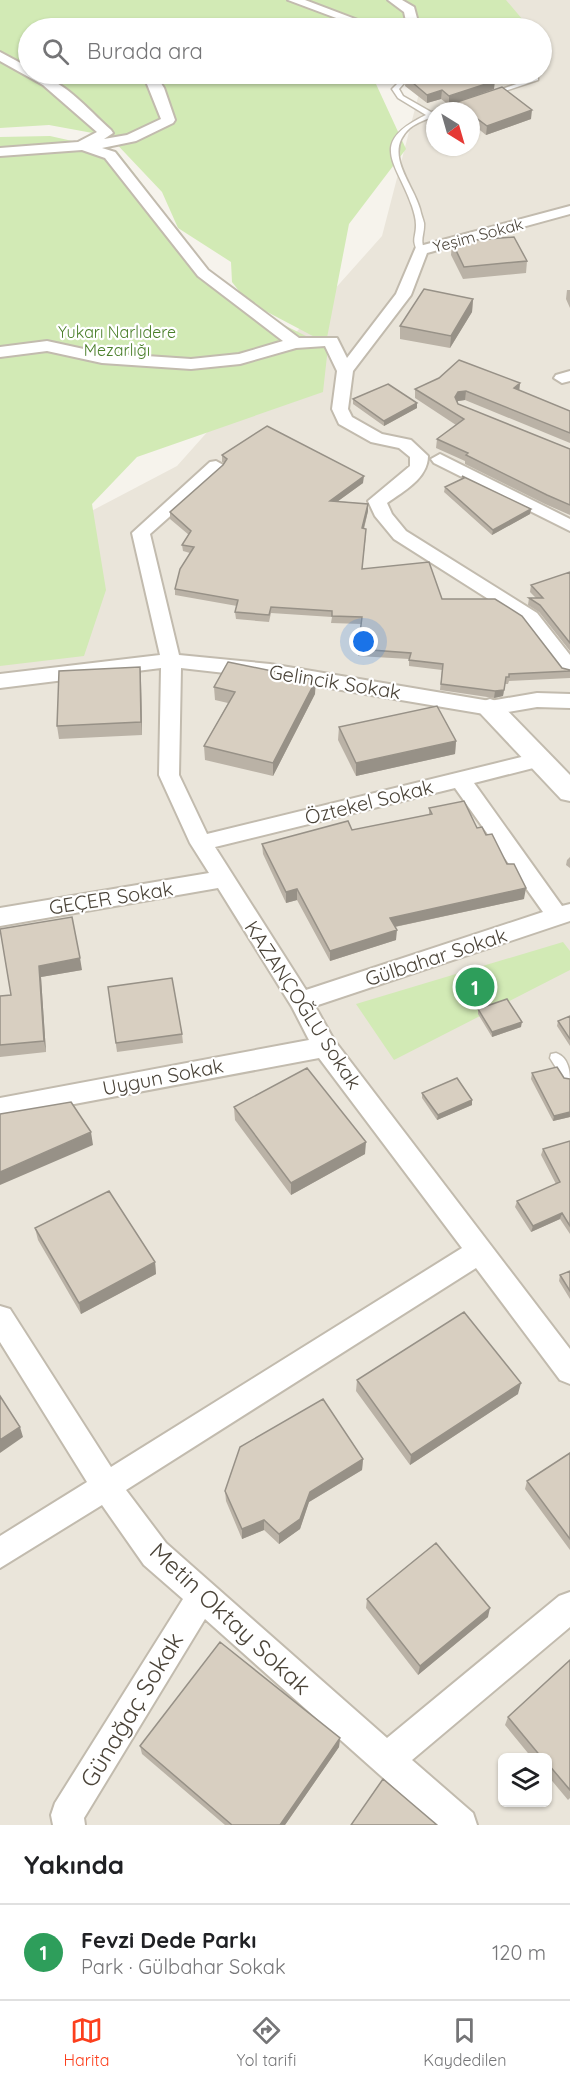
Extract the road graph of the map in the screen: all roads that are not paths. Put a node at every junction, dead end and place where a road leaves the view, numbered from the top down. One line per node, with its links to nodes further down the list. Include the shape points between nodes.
1 (294, 0): 3 (street)
2 (394, 0): 4 (street, via 410,10)
3 (345, 18)
4 (411, 18)
5 (0, 57): 6 (street)
6 (18, 67)
7 (50, 84): 14 (street, via 105,133)
8 (156, 84): 14 (street, via 168,120 125,139)
9 (398, 84): 12 (lane, via 395,89 400,97)
10 (521, 84): 11 (lane)
11 (468, 102)
12 (426, 110)
13 (426, 117): 17 (lane, via 400,135 394,155 398,173 420,212 417,243)
14 (82, 146): 15 (street); 18 (street, via 110,155 202,273)
15 (0, 152)
16 (570, 210): 17 (street, Yeşim Sokak)
17 (421, 250): 20 (street, Yeşim Sokak, via 403,295)
18 (295, 343): 19 (street, via 240,359 191,364 102,358 47,346); 20 (street, via 331,341)
19 (0, 352)
20 (345, 371): 25 (street, via 340,409 345,420 377,438 405,444 419,456 418,467 401,485 377,501 384,516 400,535 530,617)
21 (440, 459): 23 (street)
22 (216, 466): 24 (street, KAZANÇOĞLU Sokak, via 141,533)
23 (570, 526)
24 (171, 661): 26 (street, Gelincik Sokak); 28 (street, Gelincik Sokak, via 270,672); 32 (street, KAZANÇOĞLU Sokak, via 169,775)
25 (570, 668)
26 (0, 681)
27 (570, 701): 28 (street, Gelincik Sokak, via 537,700)
28 (490, 708): 29 (street)
29 (538, 760): 30 (street, Öztekel Sokak); 31 (street)
30 (460, 780): 32 (street, Öztekel Sokak); 34 (street)
31 (570, 792)
32 (201, 843): 33 (street, KAZANÇOĞLU Sokak)
33 (223, 879): 35 (street, GEÇER Sokak); 36 (street, KAZANÇOĞLU Sokak)
34 (564, 914): 36 (street, Gülbahar Sokak)
35 (0, 916)
36 (301, 1001): 37 (street, KAZANÇOĞLU Sokak)
37 (325, 1047): 40 (street, Uygun Sokak); 41 (street, KAZANÇOĞLU Sokak)
38 (556, 1058): 39 (lane)
39 (570, 1078)
40 (0, 1108)
41 (480, 1251): 43 (street, KAZANÇOĞLU Sokak); 44 (street)
42 (0, 1318): 44 (street, Metin Oktay Sokak)
43 (570, 1371)
44 (106, 1486): 45 (street); 46 (street, Metin Oktay Sokak, via 155,1554)
45 (0, 1553)
46 (202, 1596): 48 (street, Metin Oktay Sokak); 49 (street, Günağaç Sokak, via 67,1815)
47 (570, 1607): 48 (street)
48 (386, 1760): 50 (street, Metin Oktay Sokak)
49 (69, 1825)
50 (461, 1825)

